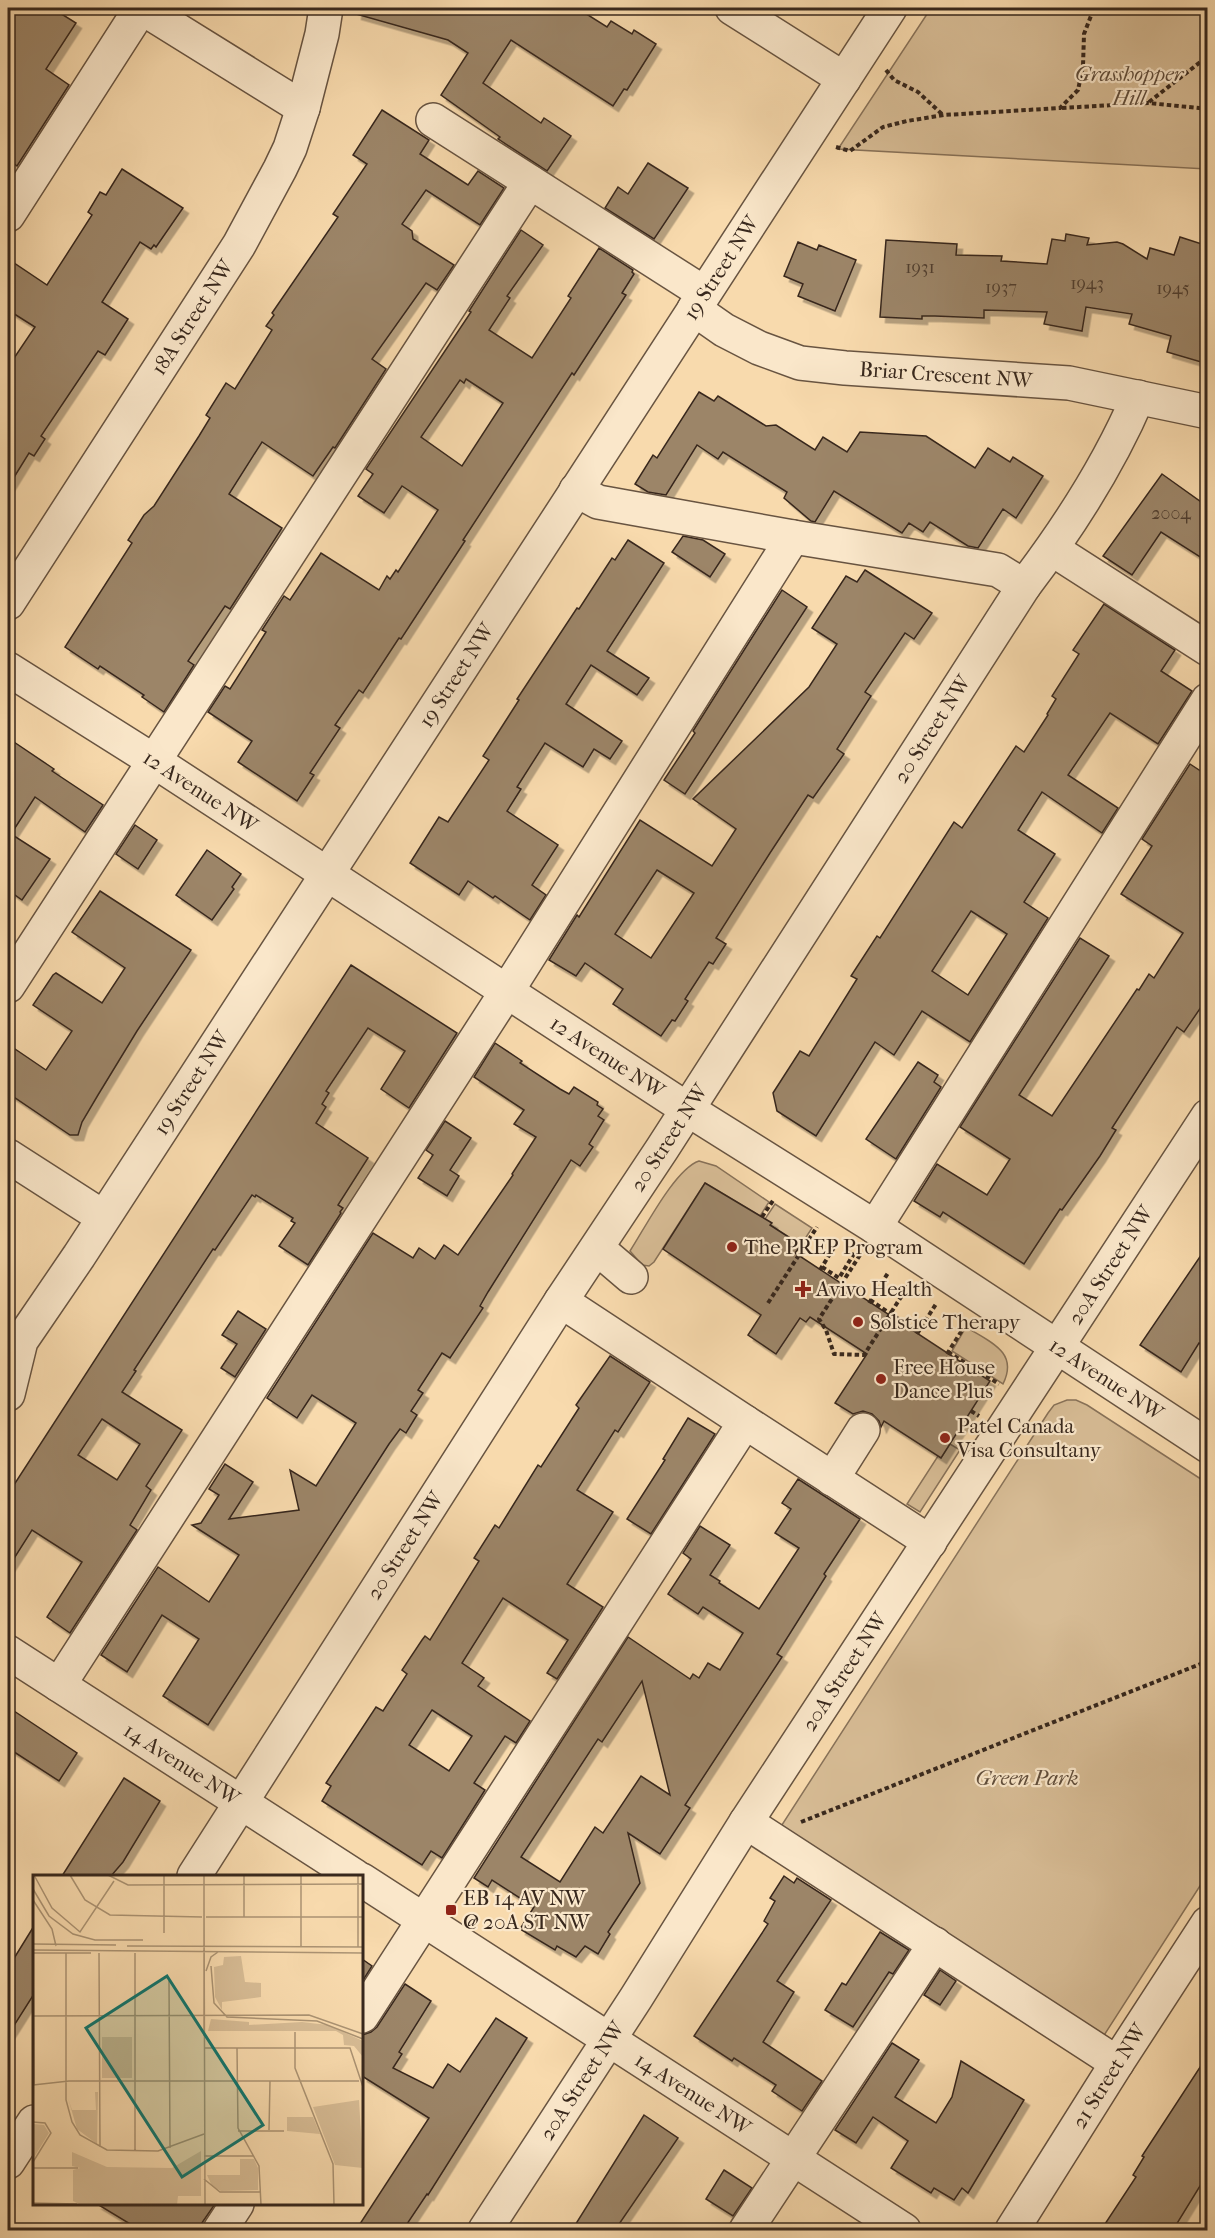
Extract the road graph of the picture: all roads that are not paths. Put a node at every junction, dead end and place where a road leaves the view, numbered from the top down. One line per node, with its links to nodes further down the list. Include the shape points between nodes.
1 (142, 8): 6 (street); 9 (street)
2 (327, 8): 6 (street, 18A Street NW)
3 (732, 8): 5 (street)
4 (890, 8): 5 (street, 19 Street NW)
5 (844, 79): 10 (street, 19 Street NW)
6 (303, 108): 17 (street, 18A Street NW, via 290,148 239,245)
7 (434, 120): 8 (street, Briar Crescent NW)
8 (530, 182): 10 (street, Briar Crescent NW); 21 (street)
9 (8, 215)
10 (699, 301): 11 (street, Briar Crescent NW, via 724,330 800,363 1069,382); 13 (street, 19 Street NW)
11 (1138, 397): 12 (street, Briar Crescent NW); 15 (street, 20 Street NW, via 1100,474)
12 (1208, 412)
13 (576, 490): 14 (street, via 598,502); 22 (street, 19 Street NW)
14 (793, 537): 16 (street, via 998,570); 24 (street)
15 (1052, 549): 16 (street, 20 Street NW); 18 (street)
16 (1024, 585): 25 (street, 20 Street NW)
17 (8, 603)
18 (1208, 650)
19 (8, 669): 21 (street, 12 Avenue NW)
20 (1208, 700): 29 (street)
21 (154, 761): 22 (street, 12 Avenue NW); 23 (street)
22 (326, 873): 24 (street, 12 Avenue NW); 28 (street, 19 Street NW)
23 (8, 986)
24 (507, 991): 25 (street, 12 Avenue NW); 42 (street)
25 (687, 1109): 29 (street, 12 Avenue NW); 30 (street, 20 Street NW)
26 (1208, 1116): 34 (street, 20A Street NW)
27 (8, 1156): 28 (street)
28 (103, 1217): 33 (street, 19 Street NW)
29 (864, 1245): 34 (street, 12 Avenue NW)
30 (597, 1248): 31 (street); 32 (street, 20 Street NW)
31 (631, 1277)
32 (561, 1301): 36 (street); 43 (street, 20 Street NW)
33 (14, 1345): 35 (street, 19 Street NW)
34 (1056, 1348): 38 (street, 12 Avenue NW); 40 (street, 20A Street NW)
35 (8, 1394)
36 (731, 1406): 39 (street, via 781,1434); 48 (street)
37 (863, 1430): 39 (street)
38 (1208, 1446)
39 (823, 1466): 40 (street, via 874,1494)
40 (930, 1542): 44 (street, 20A Street NW)
41 (8, 1652): 42 (street, 14 Avenue NW)
42 (59, 1685): 43 (street, 14 Avenue NW)
43 (242, 1803): 45 (street, 20 Street NW); 46 (street, 14 Avenue NW)
44 (746, 1822): 50 (street); 52 (street, 20A Street NW)
45 (195, 1875)
46 (353, 1875)
47 (363, 1882): 48 (street, 14 Avenue NW)
48 (424, 1921): 51 (street); 52 (street, 14 Avenue NW)
49 (1208, 1923): 53 (street, 21 Street NW)
50 (935, 1944): 53 (street); 55 (street)
51 (363, 2014)
52 (609, 2040): 55 (street, 14 Avenue NW); 59 (street, 20A Street NW)
53 (1117, 2063): 62 (street, 21 Street NW)
54 (33, 2124): 56 (street)
55 (792, 2158): 60 (street); 61 (street, 14 Avenue NW)
56 (8, 2162)
57 (236, 2205): 58 (street)
58 (220, 2230)
59 (485, 2230)
60 (746, 2230)
61 (904, 2230)
62 (1012, 2230)

